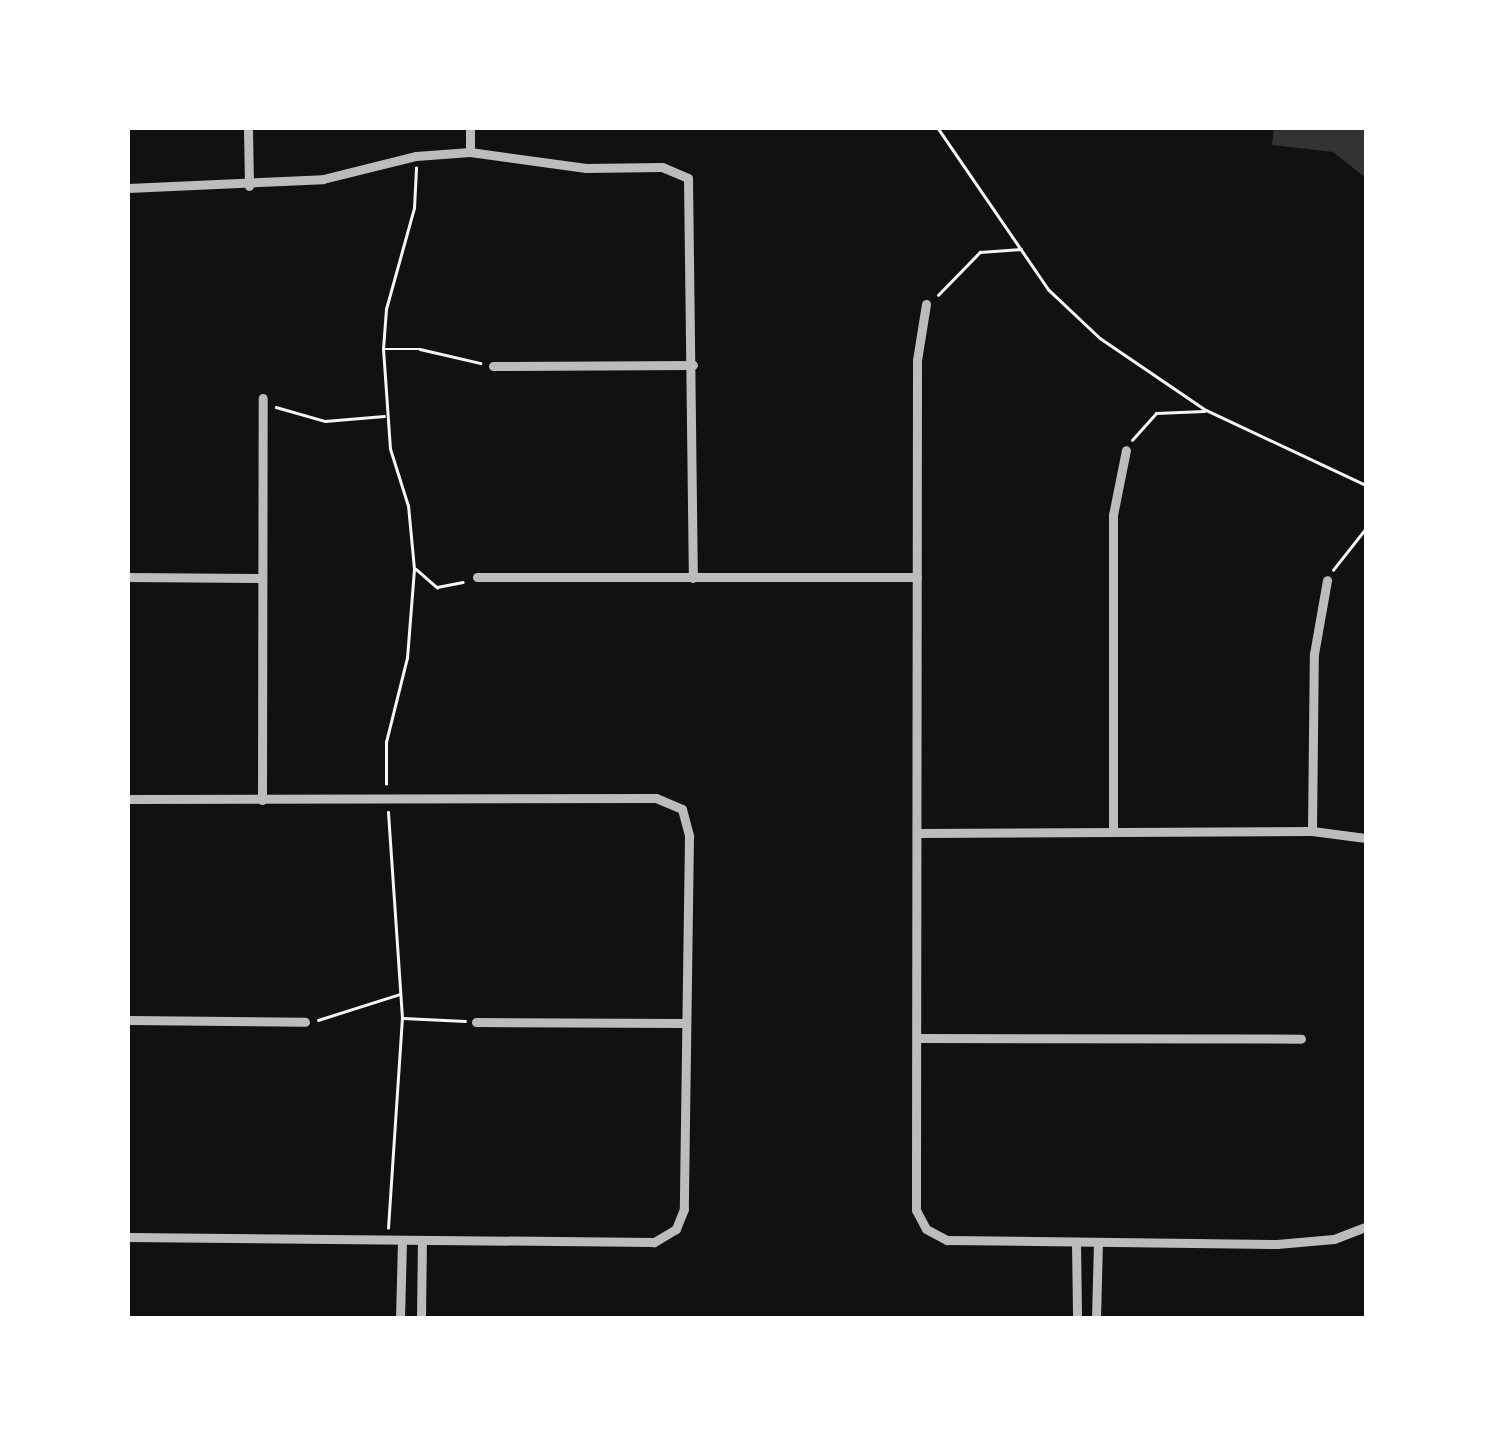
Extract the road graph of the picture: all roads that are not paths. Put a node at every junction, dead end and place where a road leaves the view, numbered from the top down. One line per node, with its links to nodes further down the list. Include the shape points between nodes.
1 (248, 128): 4 (street)
2 (470, 128): 3 (street)
3 (470, 152): 4 (street); 7 (street, via 586,168 662,167 688,178)
4 (248, 186): 5 (street)
5 (128, 188)
6 (926, 304): 12 (street, via 917,360)
7 (694, 365): 8 (street); 15 (street)
8 (493, 366)
9 (262, 398): 14 (street)
10 (1126, 450): 20 (street, via 1113,516)
11 (477, 576): 15 (street)
12 (917, 576): 15 (street); 19 (street)
13 (128, 577): 14 (street)
14 (261, 578): 18 (street)
15 (694, 578)
16 (1327, 580): 21 (street, via 1314,654)
17 (128, 799): 18 (street)
18 (262, 800): 26 (street, via 656,798 682,809 689,836)
19 (918, 832): 20 (street); 27 (street)
20 (1113, 832): 21 (street)
21 (1312, 832): 22 (street)
22 (1366, 838)
23 (128, 1020): 24 (street)
24 (305, 1022)
25 (476, 1022): 26 (street)
26 (685, 1023): 31 (street, via 684,1209 676,1229 654,1242)
27 (917, 1038): 28 (street); 33 (street, via 916,1210 926,1229 946,1240)
28 (1301, 1039)
29 (1366, 1226): 34 (street, via 1334,1238 1276,1244)
30 (128, 1238): 32 (street)
31 (422, 1240): 32 (street); 36 (street)
32 (402, 1241): 35 (street)
33 (1076, 1242): 34 (street); 37 (street)
34 (1098, 1243): 38 (street)
35 (400, 1318)
36 (421, 1318)
37 (1078, 1318)
38 (1096, 1318)

